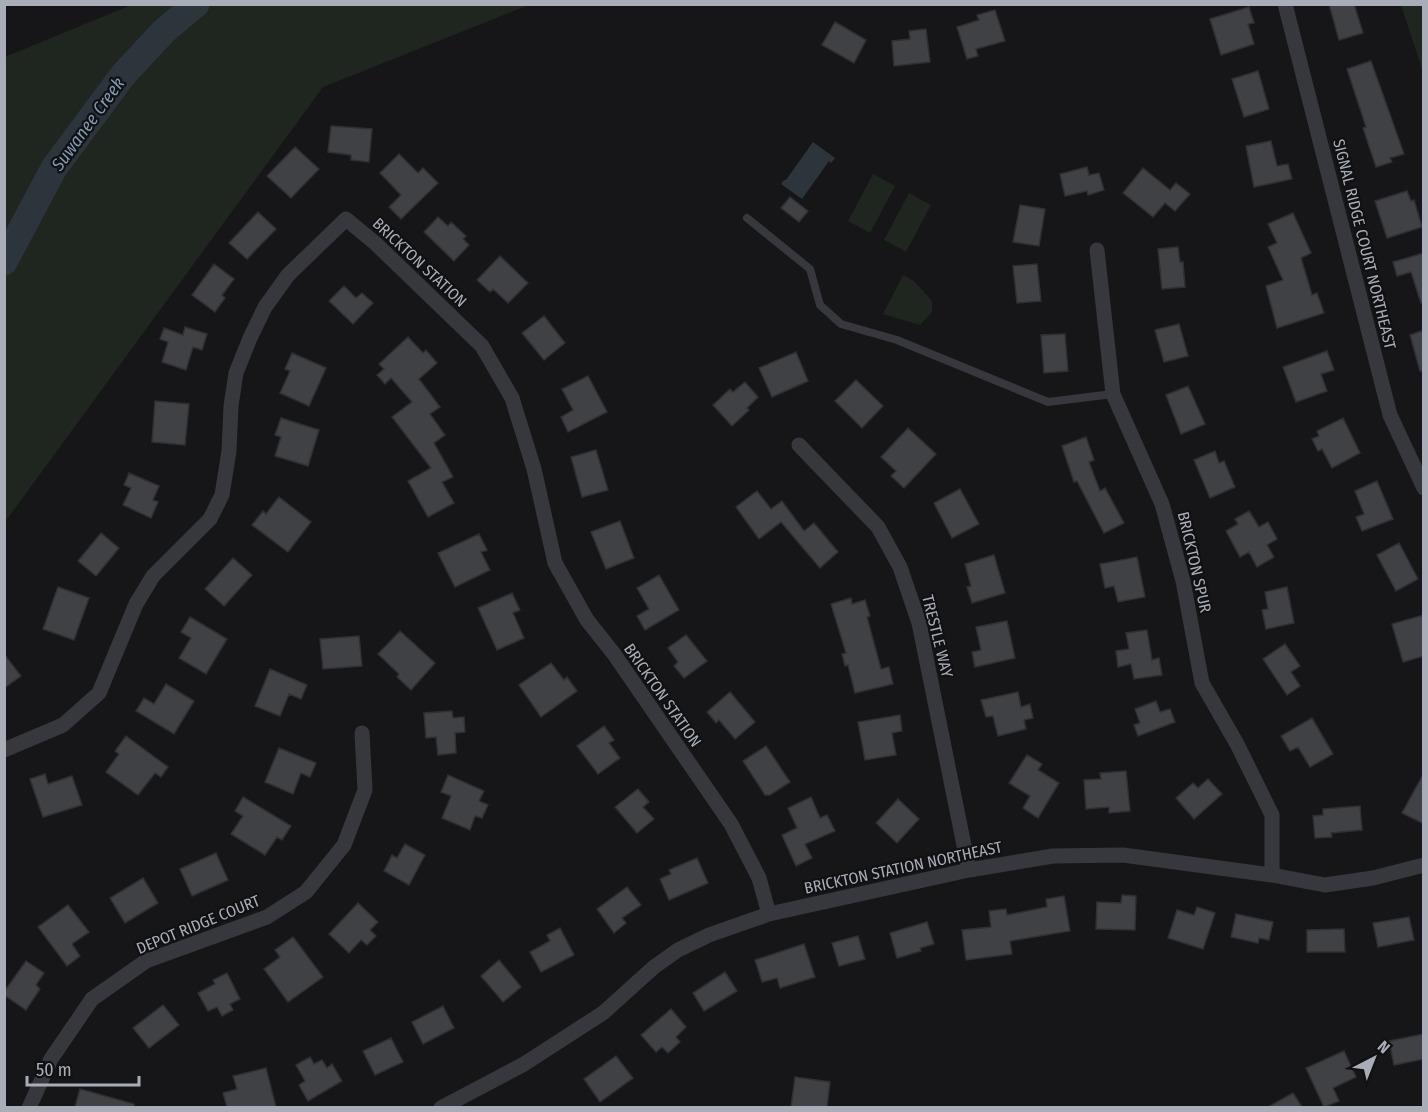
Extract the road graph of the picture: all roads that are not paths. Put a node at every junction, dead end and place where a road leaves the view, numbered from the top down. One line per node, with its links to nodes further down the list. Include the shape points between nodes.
1 (1285, 4): 6 (street, SIGNAL RIDGE COURT NORTHEAST, via 1390,415)
2 (747, 218): 4 (lane, via 810,269 820,305 841,324 897,340 1048,402)
3 (1096, 250): 4 (street, BRICKTON SPUR)
4 (1113, 394): 11 (street, BRICKTON SPUR, via 1162,504 1183,581 1202,683 1272,815)
5 (799, 445): 10 (street, TRESTLE WAY, via 878,526 900,567 920,623)
6 (1424, 488)
7 (362, 733): 13 (street, DEPOT RIDGE COURT, via 365,790 344,845 306,892 267,917 146,961 92,999 51,1059)
8 (4, 750): 12 (street, BRICKTON STATION, via 63,725 99,693 136,604 153,576 210,519 222,495 236,374 265,307 288,274 346,219 482,346 512,398 534,469 555,562 587,620 731,824 759,878)
9 (1424, 865): 11 (street, BRICKTON STATION NORTHEAST, via 1325,885)
10 (969, 870): 11 (street, BRICKTON STATION NORTHEAST, via 1053,856 1123,855); 12 (street, BRICKTON STATION NORTHEAST)
11 (1272, 875)
12 (770, 914): 14 (street, BRICKTON STATION NORTHEAST, via 678,950 603,1013 524,1064)
13 (29, 1107)
14 (441, 1107)

